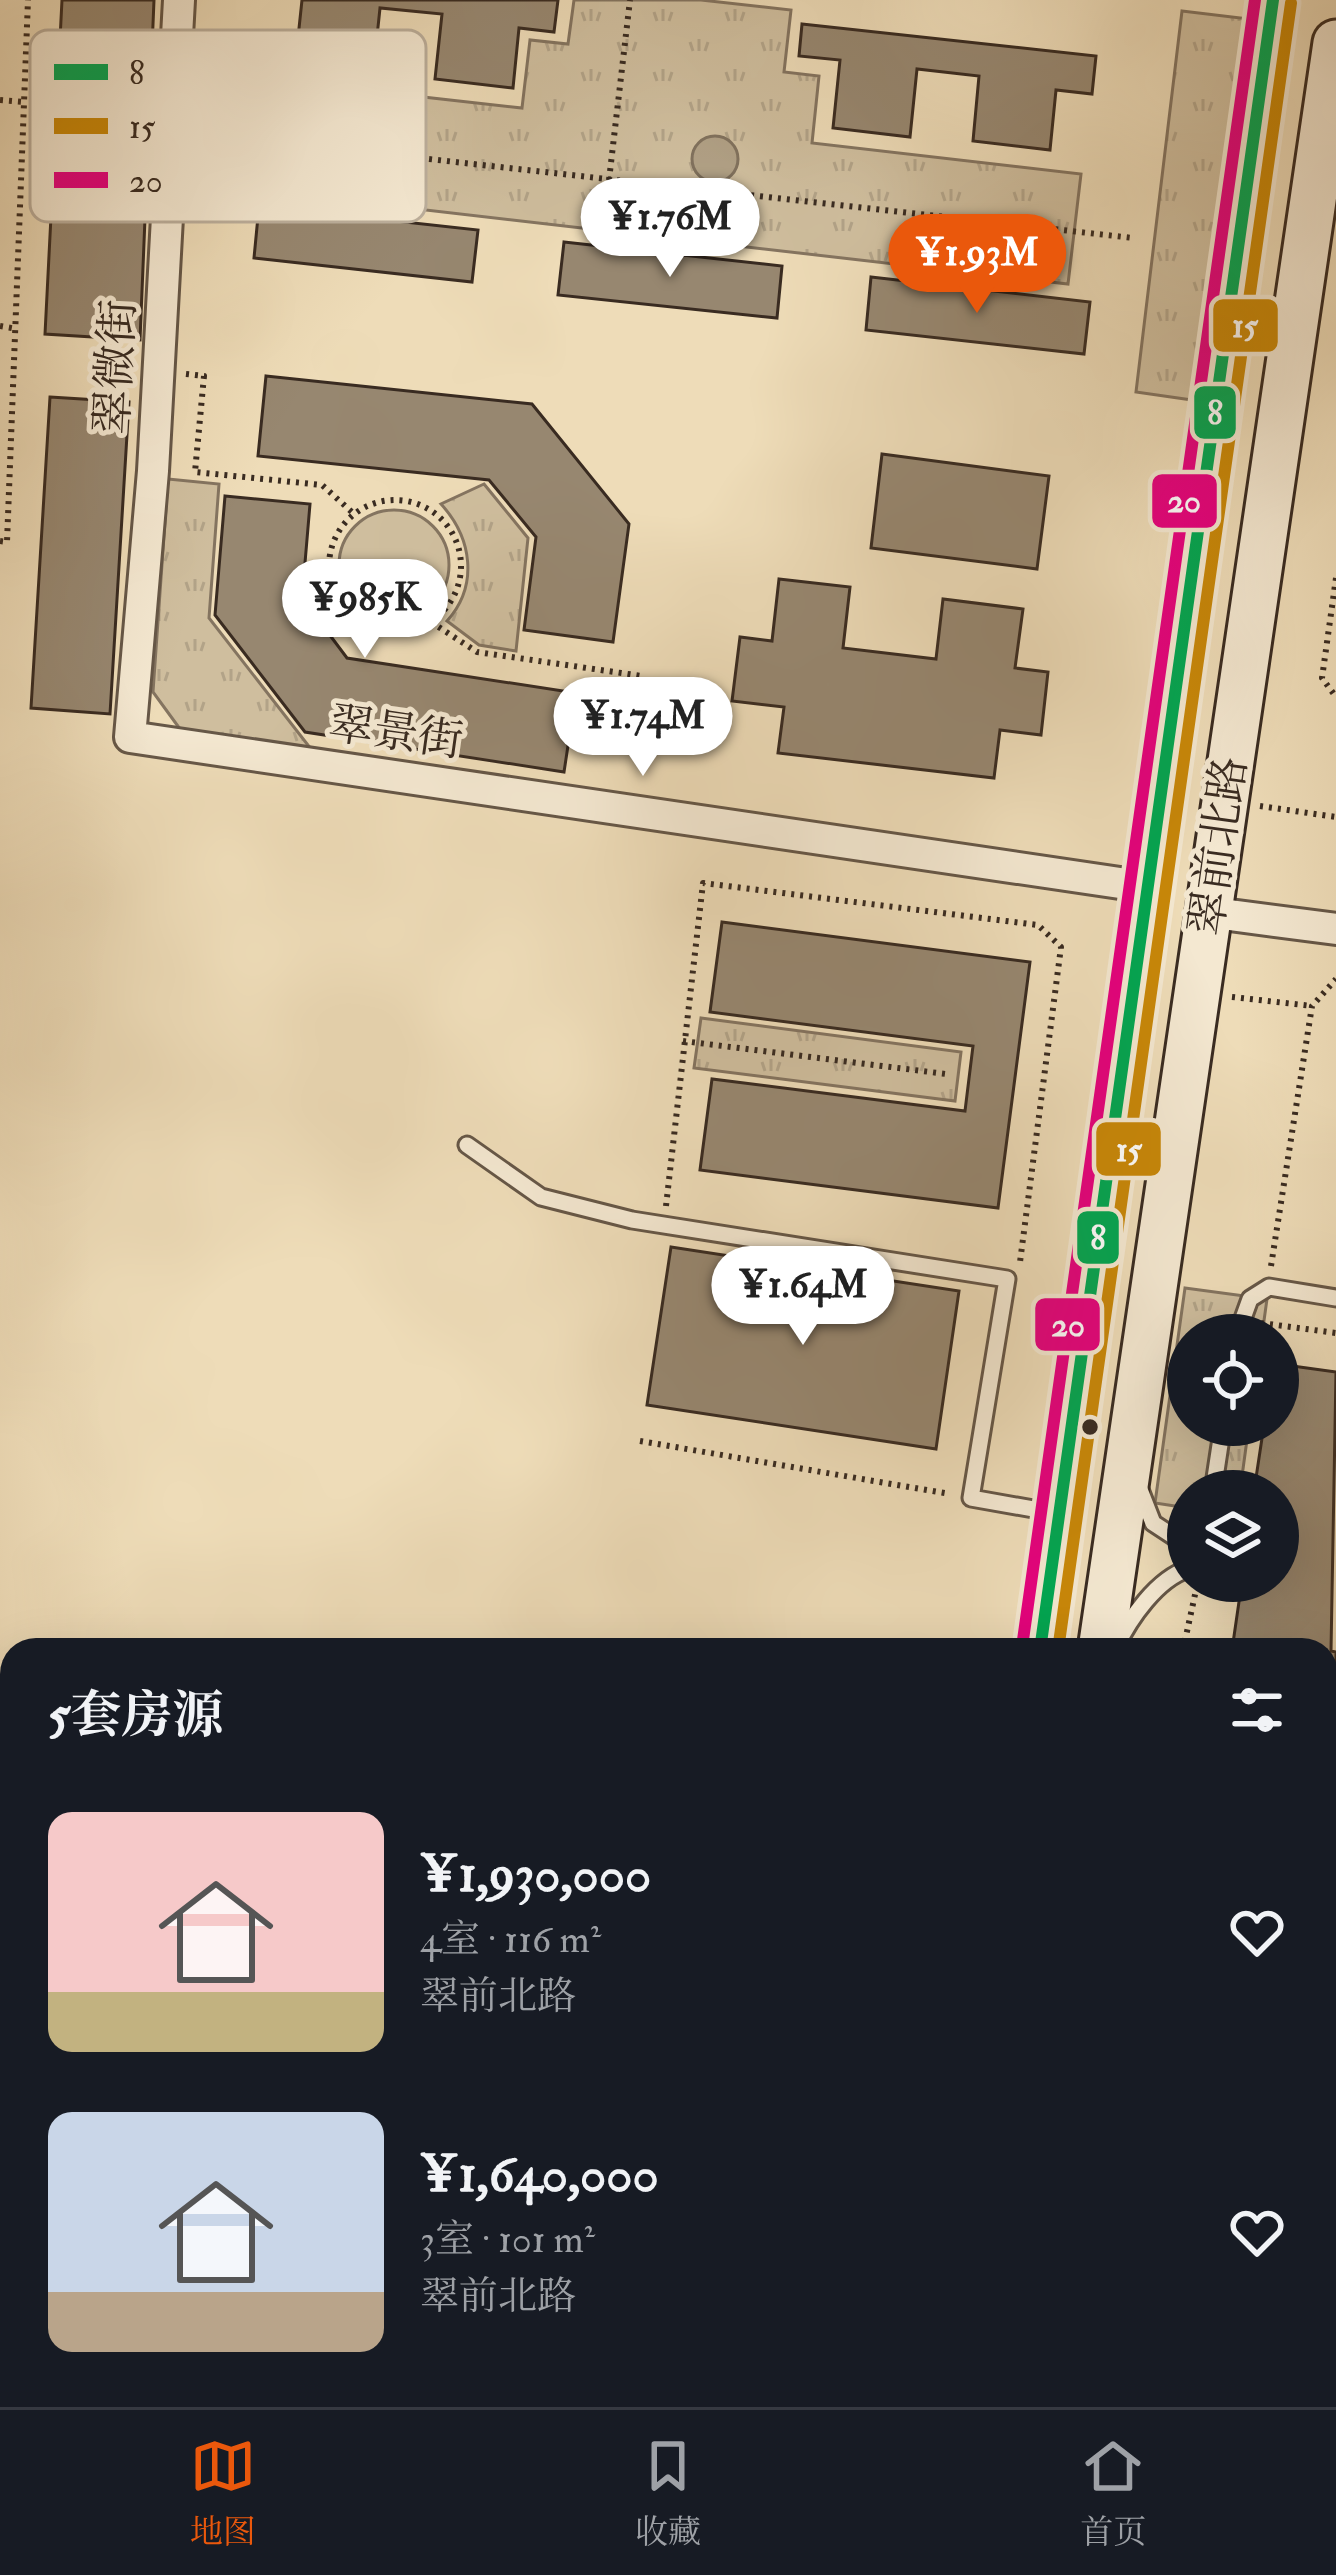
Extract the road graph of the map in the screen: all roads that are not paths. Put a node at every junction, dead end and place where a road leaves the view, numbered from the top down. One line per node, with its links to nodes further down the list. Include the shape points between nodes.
1 (178, 0): 3 (street, 翠微街)
2 (1273, 0): 7 (main road, 翠前北路)
3 (176, 30)
4 (1336, 43): 8 (main road, 翠前北路)
5 (167, 222): 6 (street, 翠微街)
6 (130, 737): 7 (street, 翠景街)
7 (1147, 887): 14 (main road, 翠前北路)
8 (1207, 912): 9 (street); 13 (main road, 翠前北路)
9 (1336, 929)
10 (467, 1145): 14 (lane, via 541,1197 664,1225 1007,1279 971,1498)
11 (1336, 1298): 12 (lane, via 1269,1288)
12 (1244, 1314)
13 (1128, 1461): 15 (lane, via 1154,1523); 18 (main road, 翠前北路)
14 (1059, 1513): 17 (main road, 翠前北路)
15 (1167, 1532)
16 (1167, 1579): 19 (lane)
17 (1042, 1638)
18 (1103, 1638)
19 (1123, 1638)

